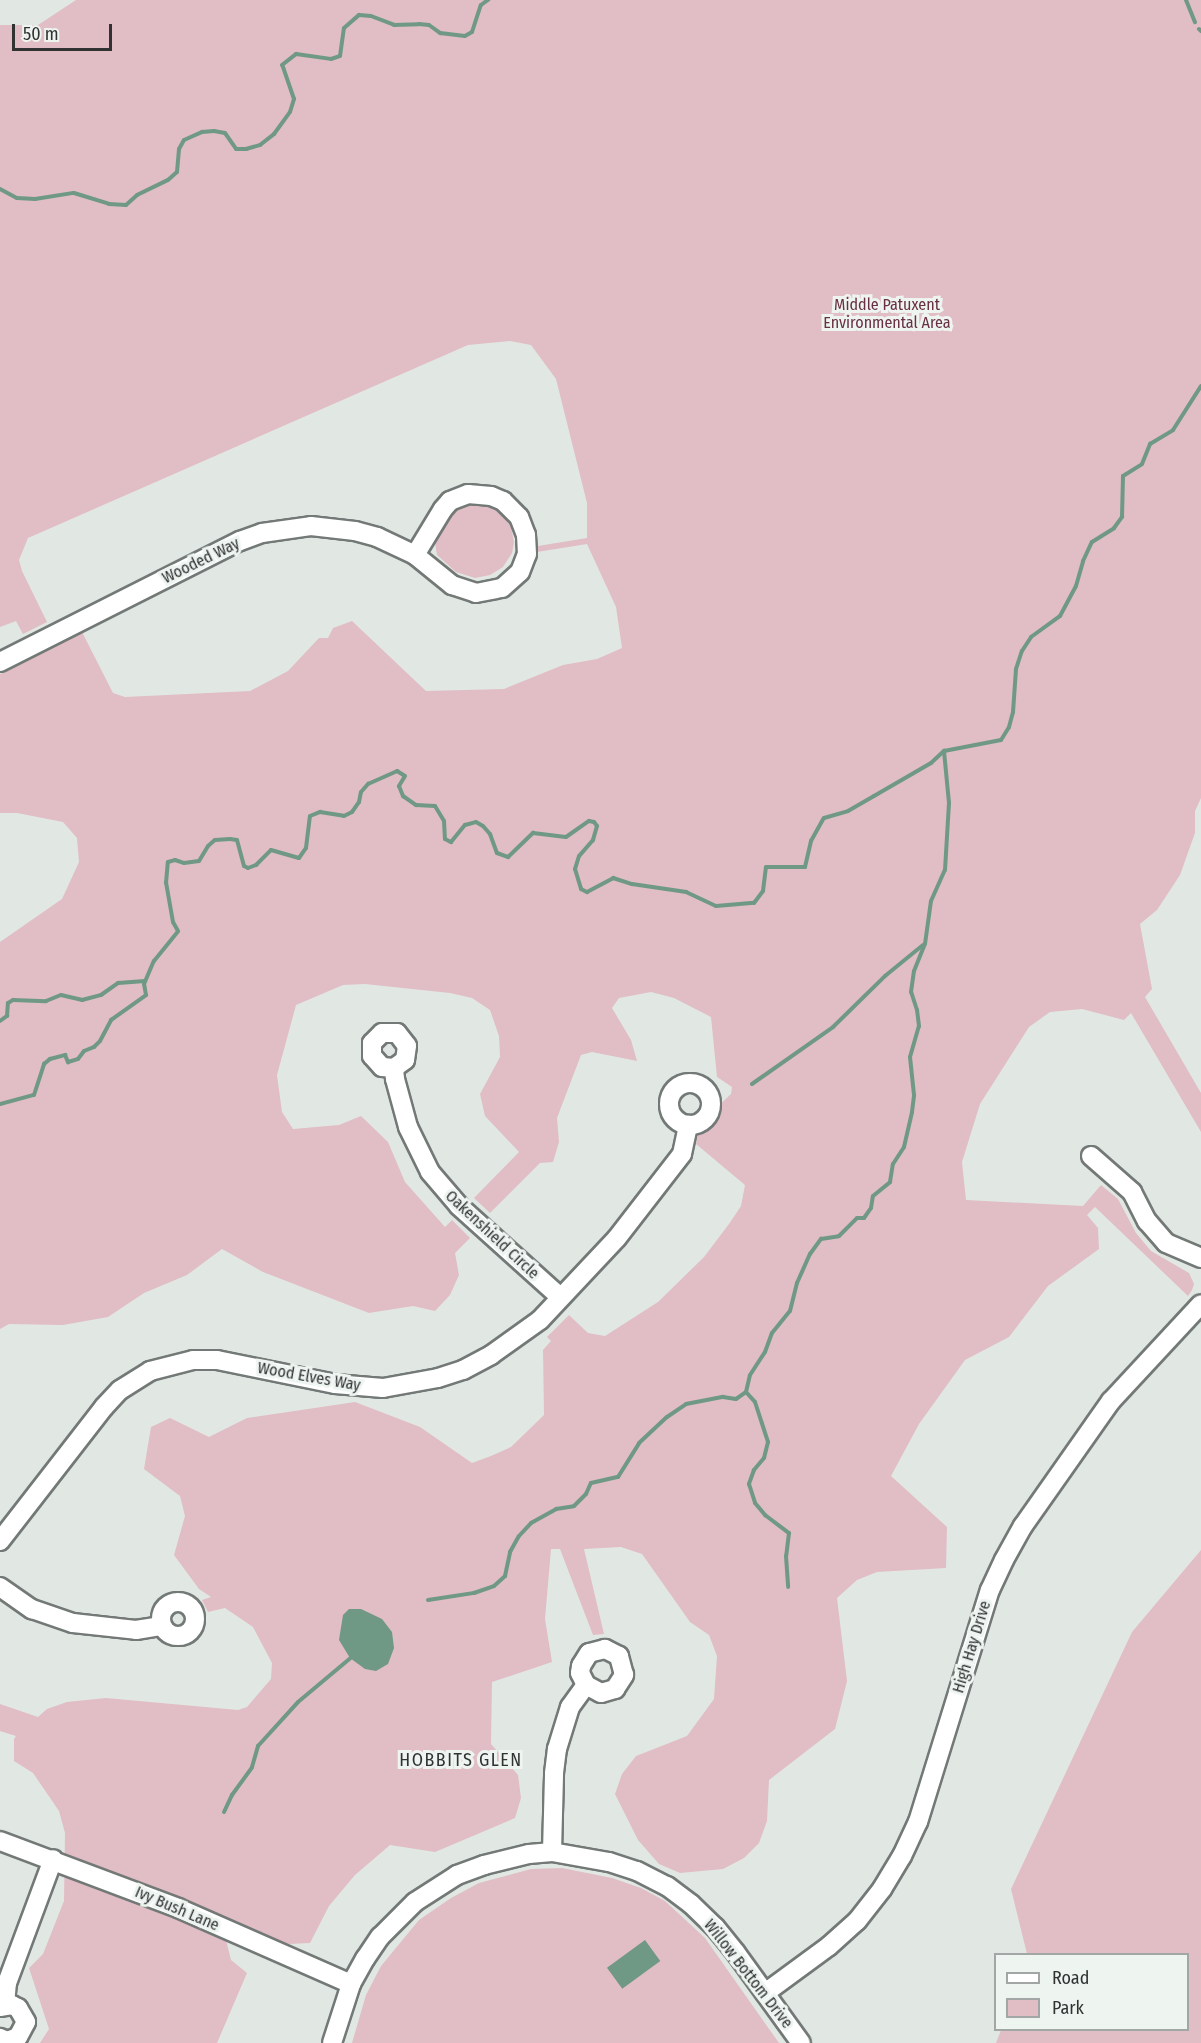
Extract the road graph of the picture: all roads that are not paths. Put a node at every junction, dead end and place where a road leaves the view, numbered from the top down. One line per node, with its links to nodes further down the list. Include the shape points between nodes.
1 (415, 555): 1 (street, Wooded Way, via 450,501 468,495 491,495 503,501 519,517 526,535 527,554 520,572 502,588 490,592 476,593 452,585); 2 (street, Wooded Way, via 377,537 334,528 286,528 262,533)
2 (0, 662)
3 (394, 1068): 7 (street, Oakenshield Circle, via 408,1126 436,1180 459,1206)
4 (688, 1125): 7 (street, Wood Elves Way, via 682,1154 667,1177 617,1238)
5 (1091, 1156): 6 (street, via 1132,1192 1147,1221 1166,1243)
6 (1201, 1258)
7 (560, 1297): 9 (street, Wood Elves Way, via 540,1320 491,1355 464,1370 410,1385 344,1385 217,1360 193,1360 150,1371 120,1390 104,1407)
8 (1201, 1304): 17 (street, High Hay Drive, via 1111,1401 1023,1526 1004,1560 990,1590 918,1822 882,1889 857,1921)
9 (0, 1541)
10 (0, 1587): 11 (street, via 32,1609 73,1623 136,1630)
11 (162, 1626)
12 (586, 1685): 14 (street, via 570,1707 557,1749)
13 (0, 1841): 15 (street, Ivy Bush Lane)
14 (552, 1852): 16 (street, Willow Bottom Drive, via 484,1864 434,1889 380,1937); 17 (street, Willow Bottom Drive, via 609,1862 667,1886 715,1927)
15 (53, 1859): 16 (street, Ivy Bush Lane, via 178,1908); 18 (street)
16 (351, 1984): 20 (street, Willow Bottom Drive)
17 (765, 1993): 21 (street, Willow Bottom Drive)
18 (2, 2006): 19 (street, via 21,2011 25,2028 14,2040)
19 (0, 2038)
20 (332, 2043)
21 (801, 2043)

